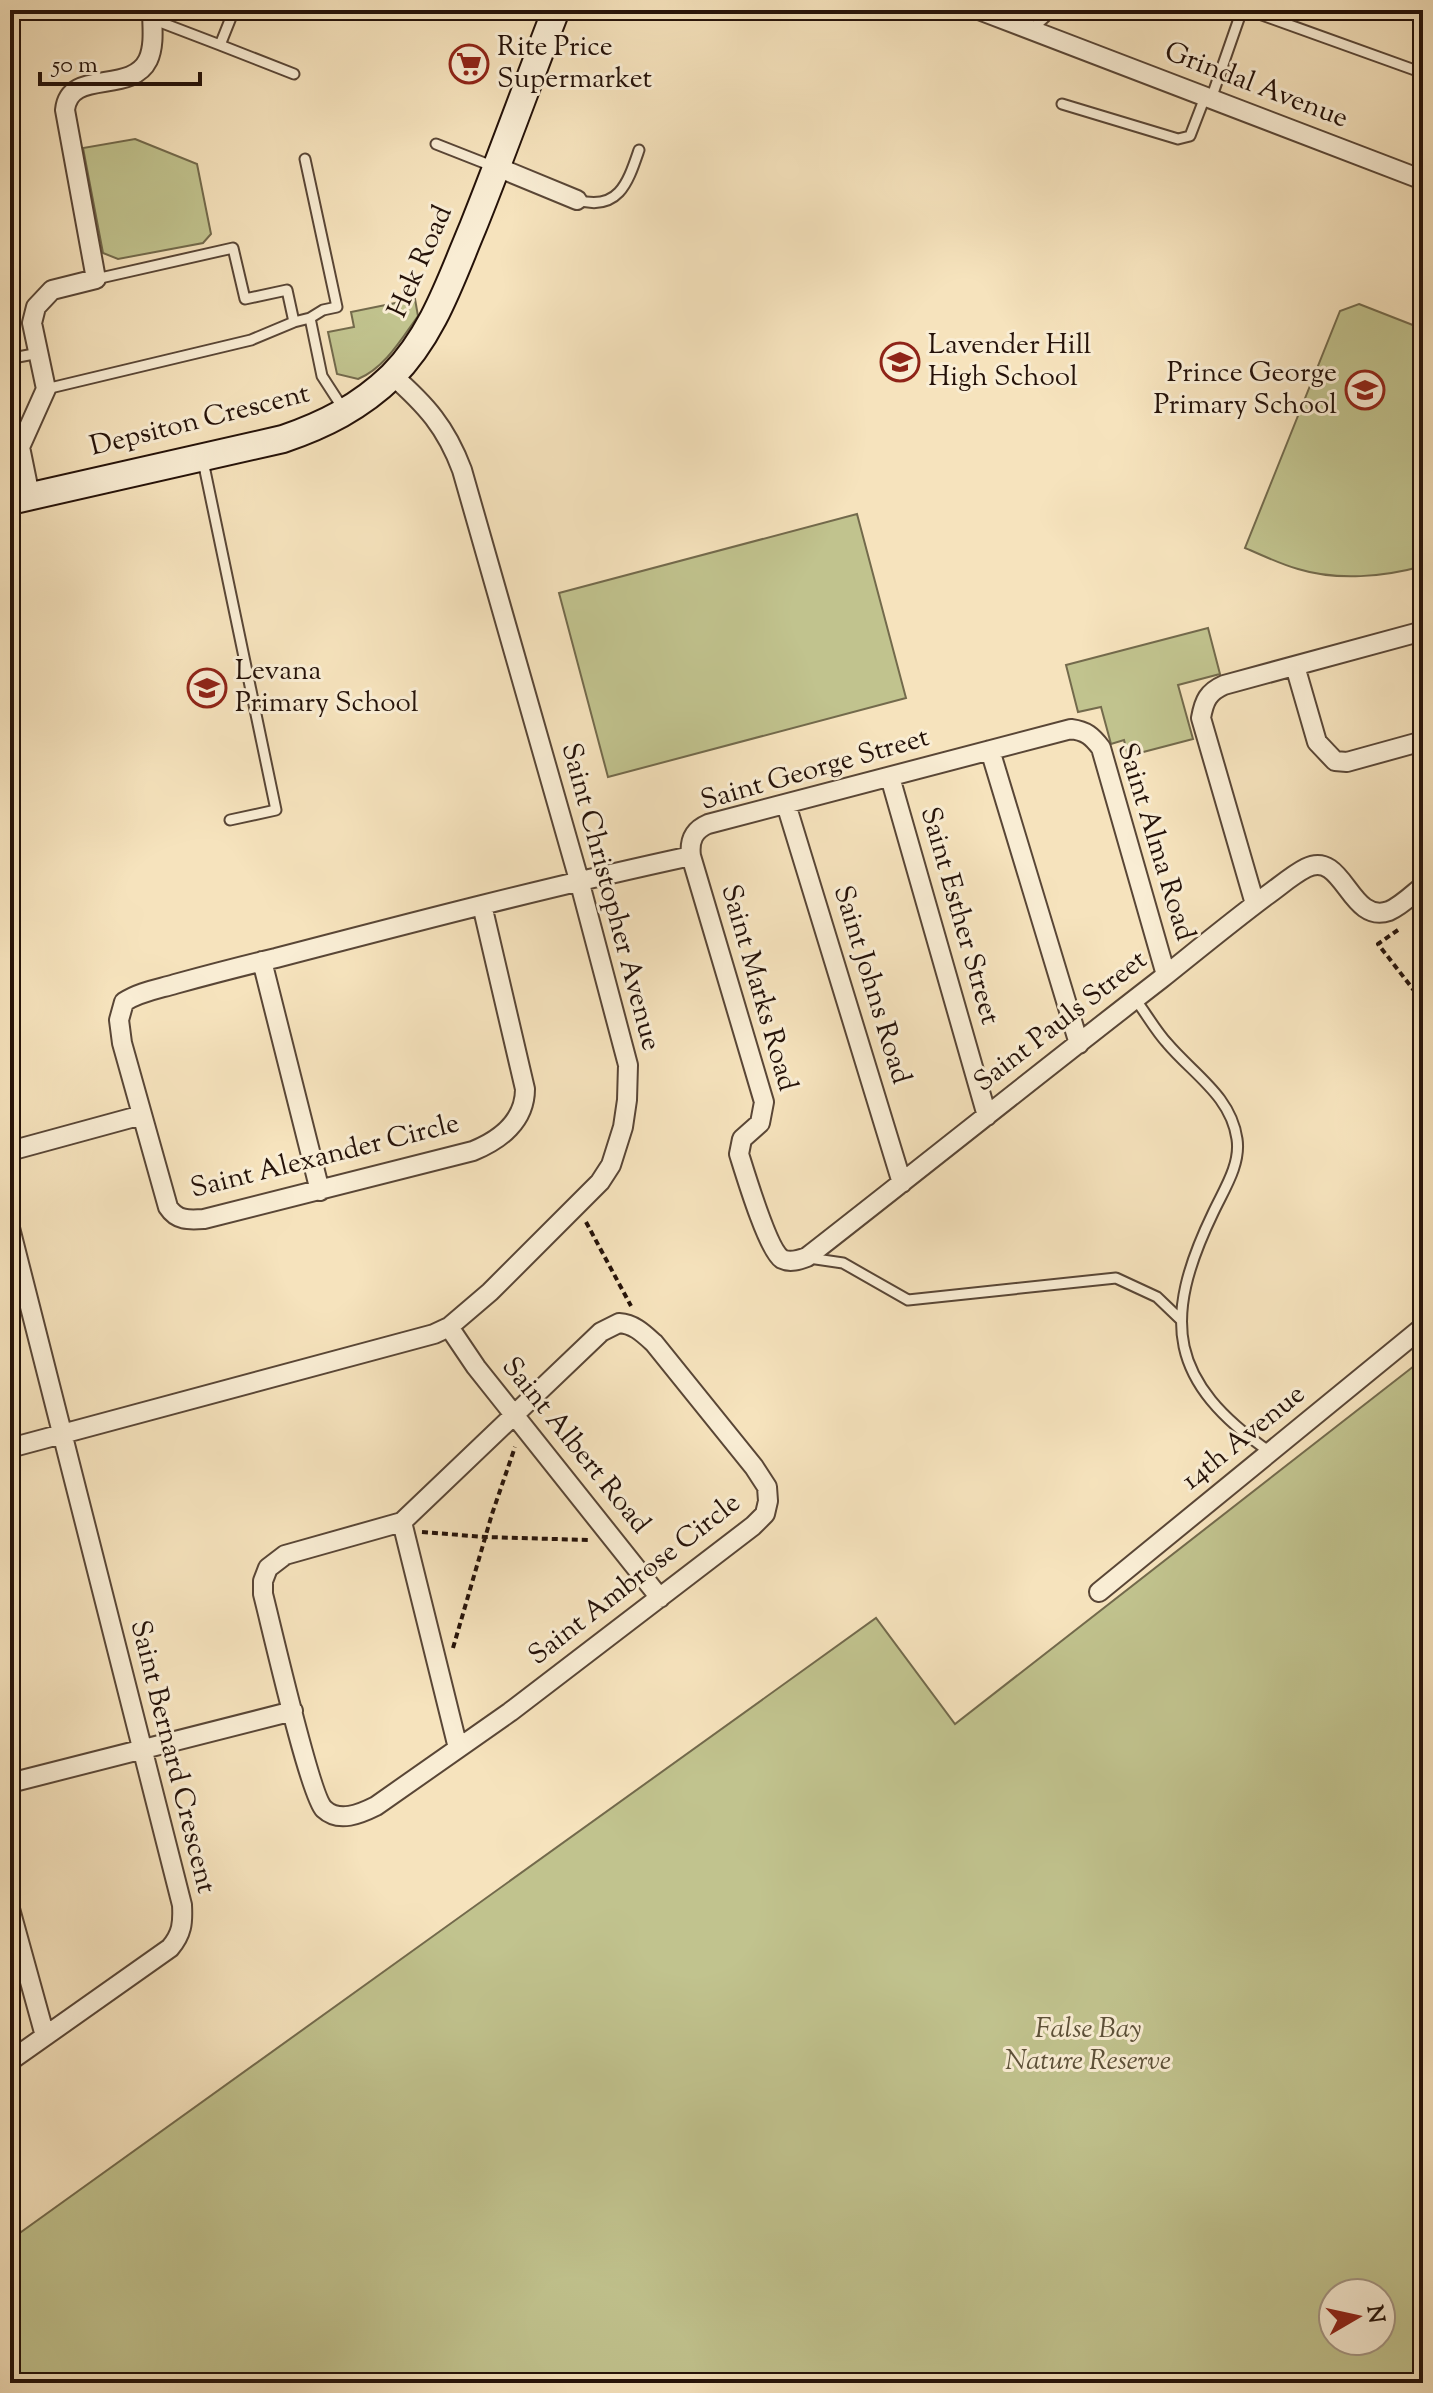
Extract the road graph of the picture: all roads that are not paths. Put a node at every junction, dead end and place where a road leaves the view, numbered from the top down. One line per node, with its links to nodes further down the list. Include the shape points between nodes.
1 (234, 10): 8 (lane)
2 (556, 10): 16 (street, Hek Road)
3 (979, 10): 7 (street, Grindal Avenue)
4 (1053, 10): 7 (lane)
5 (1245, 10): 9 (lane); 11 (lane)
6 (152, 15): 8 (lane); 19 (street, via 148,61 138,72 81,86 66,100)
7 (1031, 30): 11 (street, Grindal Avenue)
8 (220, 45): 10 (lane)
9 (1423, 73)
10 (294, 74)
11 (1208, 98): 12 (lane, via 1190,136 1178,139); 17 (street, Grindal Avenue)
12 (1062, 104)
13 (436, 144): 16 (lane)
14 (639, 150): 18 (lane, via 622,190 612,199)
15 (305, 159): 20 (lane, via 337,307)
16 (497, 167): 18 (street); 24 (street, Hek Road, via 434,319)
17 (1423, 180)
18 (577, 200)
19 (96, 279): 21 (lane, via 233,248 245,299 287,290); 23 (street, via 64,285 43,297 32,323)
20 (310, 318): 21 (lane); 26 (lane, via 322,376)
21 (294, 322): 25 (lane, via 251,340)
22 (10, 344): 23 (lane, via 13,358)
23 (39, 353): 25 (street)
24 (392, 375): 26 (street, Depsiton Crescent); 38 (street, Saint Christopher Avenue, via 437,418 455,451)
25 (46, 389): 27 (street)
26 (345, 413): 28 (street, Depsiton Crescent, via 283,439)
27 (15, 441): 29 (street)
28 (202, 458): 29 (street, Depsiton Crescent); 36 (lane, via 276,810)
29 (20, 498)
30 (1423, 631): 31 (street)
31 (1295, 666): 32 (street, via 1317,742 1335,761); 40 (street, via 1214,689 1201,718)
32 (1423, 741)
33 (990, 750): 34 (street, Saint George Street); 43 (street, Saint Alma Road, via 1071,729 1082,731 1101,748); 45 (street)
34 (890, 777): 35 (street, Saint George Street); 47 (street, Saint Esther Street)
35 (786, 804): 37 (street, Saint George Street, via 702,827 692,839); 49 (street, Saint Johns Road)
36 (230, 820)
37 (691, 856): 38 (street, Saint George Street); 52 (street, Saint Marks Road, via 764,1102 760,1123 742,1139 739,1154 776,1252 790,1261)
38 (579, 880): 41 (street, Saint Alexander Circle); 55 (street, Saint Christopher Avenue, via 624,1049 629,1080 623,1127 600,1182)
39 (1423, 886): 40 (street, Saint Pauls Street, via 1390,910 1368,911 1334,871 1315,865)
40 (1255, 904): 43 (street, Saint Pauls Street)
41 (482, 905): 42 (street, Saint Alexander Circle); 50 (street, Saint Alexander Circle, via 522,1068 522,1111 489,1145)
42 (262, 961): 46 (street, Saint Alexander Circle, via 124,1002 119,1020 122,1043); 50 (street)
43 (1166, 975): 44 (street, Saint Pauls Street)
44 (1135, 999): 45 (street, Saint Pauls Street); 54 (lane, via 1165,1041 1218,1094 1238,1142 1237,1159 1197,1248)
45 (1079, 1044): 47 (street, Saint Pauls Street)
46 (142, 1115): 48 (street); 50 (street, Saint Alexander Circle, via 168,1207 179,1219 204,1219)
47 (987, 1116): 49 (street, Saint Pauls Street)
48 (10, 1151)
49 (902, 1183): 52 (street)
50 (320, 1191)
51 (10, 1228): 53 (street, Saint Bernard Crescent)
52 (807, 1257): 54 (lane, via 843,1263 908,1300 1116,1278 1157,1297)
53 (16, 1274): 58 (street, Saint Bernard Crescent)
54 (1181, 1320): 60 (lane, via 1186,1356 1197,1379 1237,1429)
55 (449, 1327): 57 (street, Saint Albert Road); 58 (street, Saint Christopher Avenue)
56 (1423, 1327): 60 (street, 14th Avenue)
57 (514, 1416): 61 (street, Saint Ambrose Circle); 63 (street, Saint Albert Road); 63 (street, Saint Ambrose Circle, via 609,1327 628,1324 654,1343 754,1467 767,1487 765,1514)
58 (61, 1435): 59 (street, Saint Christopher Avenue); 66 (street, Saint Bernard Crescent)
59 (10, 1448)
60 (1270, 1452): 62 (street, 14th Avenue)
61 (403, 1527): 64 (street, Saint Ambrose Circle, via 285,1555 268,1568 263,1594); 65 (street)
62 (1099, 1592)
63 (660, 1598): 65 (street, Saint Ambrose Circle)
64 (293, 1711): 65 (street, Saint Ambrose Circle, via 318,1801 332,1814 364,1812); 66 (street)
65 (458, 1748)
66 (142, 1749): 67 (street); 69 (street, Saint Bernard Crescent, via 182,1905 182,1929 170,1948)
67 (10, 1783)
68 (10, 1909): 69 (street)
69 (45, 2036): 70 (street, Saint Bernard Crescent)
70 (10, 2061)

